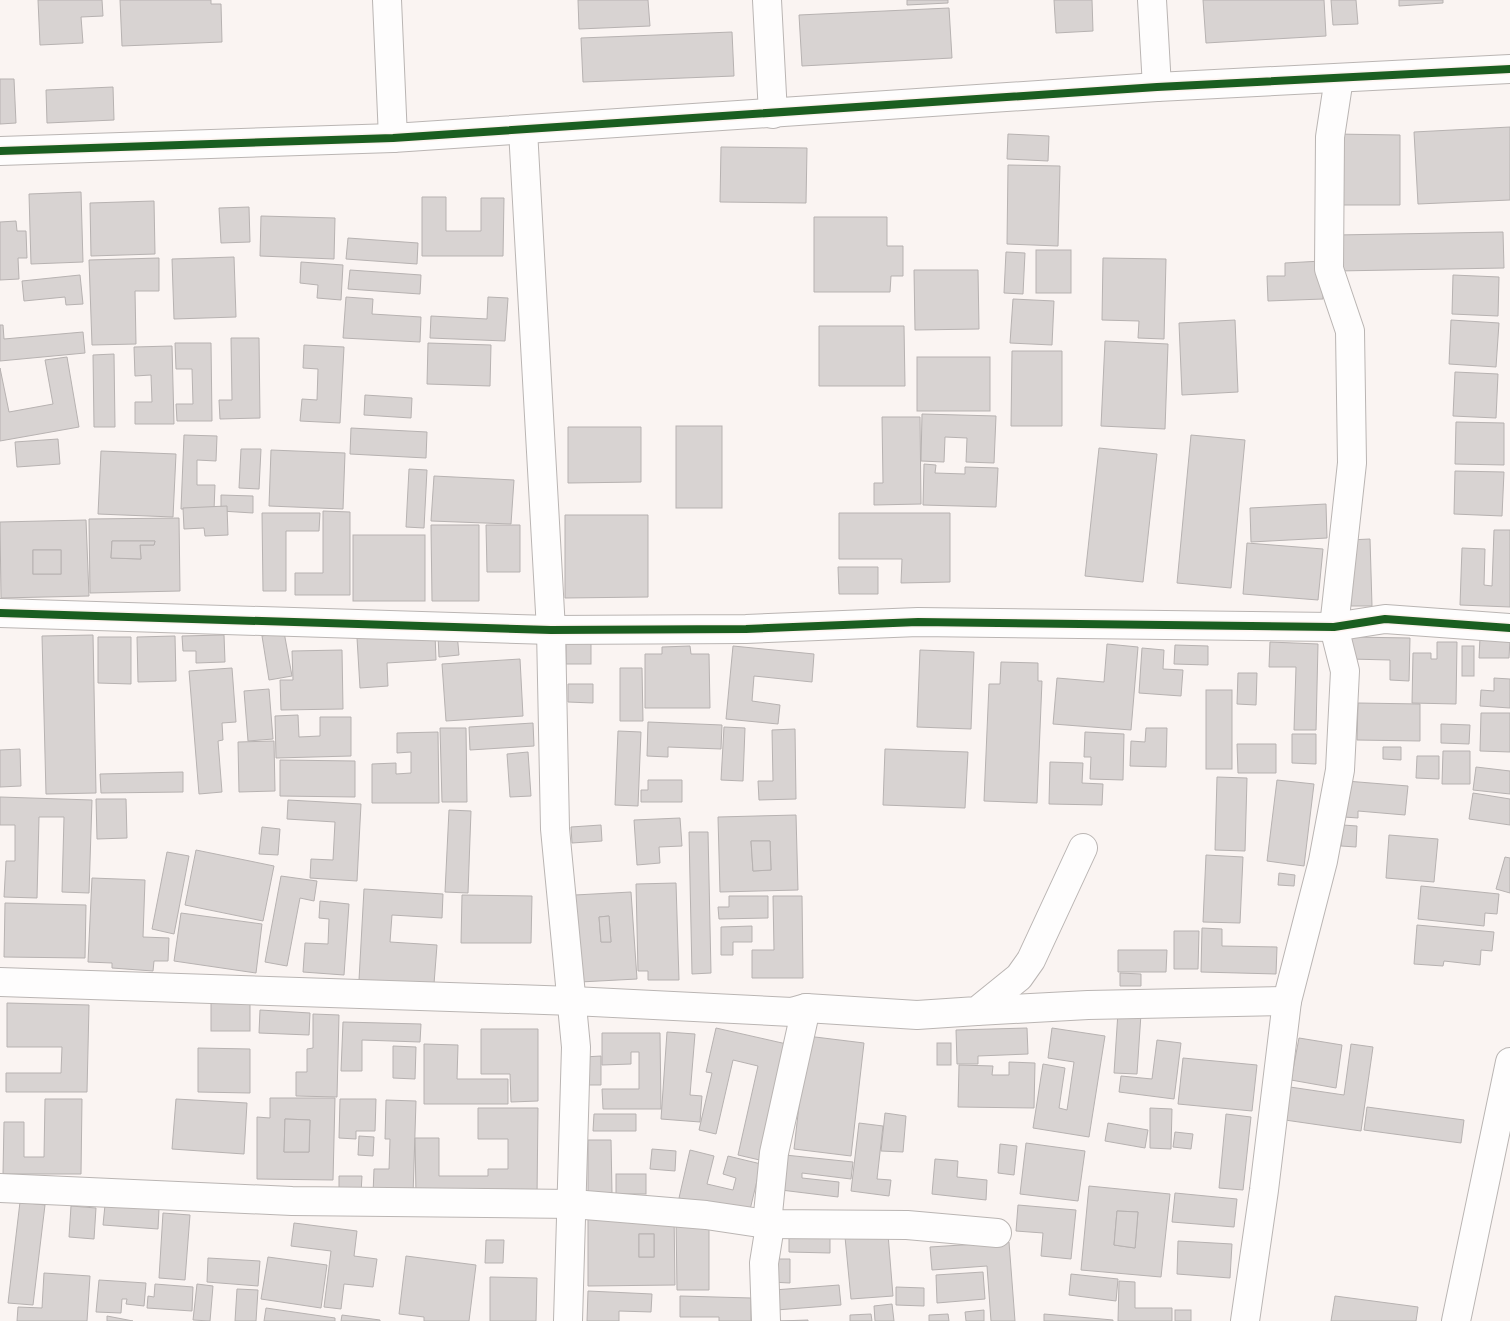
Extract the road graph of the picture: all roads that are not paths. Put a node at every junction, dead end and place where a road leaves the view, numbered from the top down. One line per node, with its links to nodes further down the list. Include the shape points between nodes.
1 (387, 0): 9 (street)
2 (767, 0): 7 (street)
3 (1152, 0): 6 (street)
4 (1510, 69): 5 (street)
5 (1339, 78): 6 (street); 12 (street, via 1330,137 1328,269 1350,331 1352,463)
6 (1157, 87): 7 (street)
7 (773, 114): 8 (street)
8 (523, 130): 9 (street); 14 (street)
9 (393, 138): 10 (street)
10 (0, 151)
11 (0, 613): 14 (street)
12 (1334, 627): 13 (street, via 1385,619); 14 (street, via 918,622); 18 (street, via 1345,671 1340,770 1323,861)
13 (1510, 628)
14 (551, 630): 17 (street, via 555,829)
15 (1083, 848): 20 (street, via 1031,960 1019,977)
16 (0, 982): 17 (street)
17 (573, 1001): 19 (street, via 792,1012); 23 (street, via 576,1047)
18 (1287, 1001): 20 (street); 28 (street)
19 (806, 1008): 20 (street, via 917,1015); 24 (street, via 774,1153)
20 (977, 1011)
21 (1510, 1062): 29 (street)
22 (0, 1188): 23 (street, via 292,1201)
23 (573, 1204): 24 (street, via 706,1214); 26 (street)
24 (767, 1224): 25 (street, via 907,1225); 27 (street, via 769,1232 764,1263)
25 (997, 1233)
26 (568, 1321)
27 (766, 1321)
28 (1245, 1321)
29 (1456, 1321)

